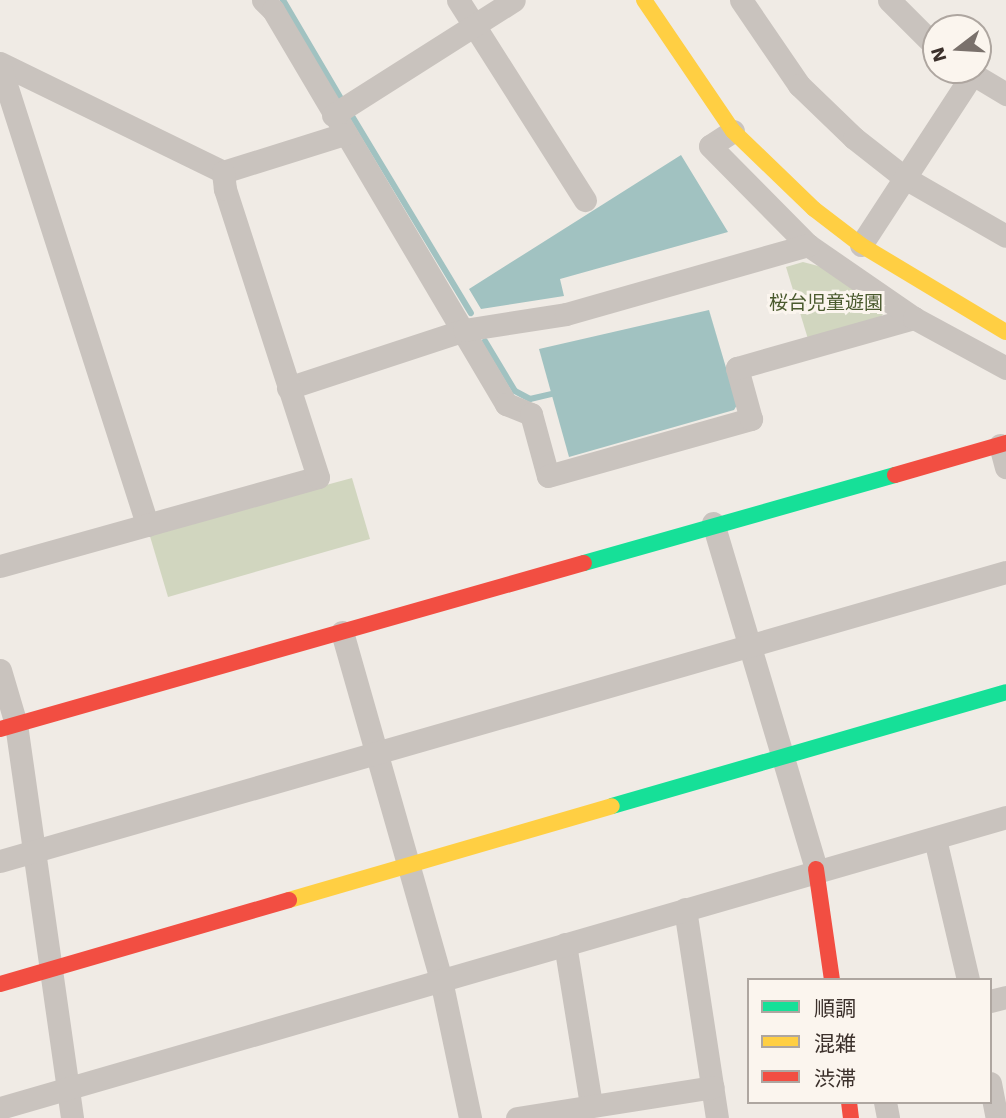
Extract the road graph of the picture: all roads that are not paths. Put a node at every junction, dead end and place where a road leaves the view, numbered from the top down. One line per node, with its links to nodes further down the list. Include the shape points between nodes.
1 (263, 0): 13 (street)
2 (458, 0): 7 (street)
3 (513, 0): 7 (street)
4 (645, 0): 14 (street)
5 (741, 0): 16 (street, via 799,85 853,138)
6 (889, 0): 8 (street)
7 (474, 25): 13 (street, via 362,96); 17 (street)
8 (922, 33)
9 (0, 65): 15 (street); 29 (street)
10 (962, 84): 16 (street)
11 (989, 84): 12 (street)
12 (1006, 94)
13 (339, 120): 15 (street); 22 (street)
14 (733, 131): 19 (street, via 710,146); 20 (street, via 814,209)
15 (223, 172): 25 (street)
16 (905, 178): 18 (street); 20 (street)
17 (585, 200)
18 (1006, 236)
19 (808, 245): 21 (street); 22 (street, via 566,314)
20 (861, 245): 23 (street)
21 (914, 318): 22 (street, via 737,368 751,419 548,477 531,414 506,404); 24 (street)
22 (464, 330): 25 (street)
23 (1006, 332)
24 (1006, 368)
25 (288, 388): 29 (street, via 318,477)
26 (1003, 444): 27 (street); 28 (street)
27 (1006, 467)
28 (713, 523): 32 (street); 33 (street)
29 (147, 525): 30 (street)
30 (0, 566)
31 (1006, 572): 33 (street)
32 (342, 632): 36 (street); 37 (street)
33 (749, 644): 37 (street); 38 (street)
34 (0, 670): 36 (street)
35 (1006, 692): 38 (street)
36 (8, 727): 41 (street)
37 (377, 753): 41 (street); 43 (street)
38 (783, 757): 43 (street); 44 (street)
39 (1006, 817): 40 (street)
40 (935, 839): 44 (street); 49 (street)
41 (31, 852): 42 (street); 47 (street)
42 (0, 861)
43 (410, 865): 47 (street); 50 (street)
44 (816, 869): 45 (street); 48 (street)
45 (685, 909): 46 (street); 53 (street)
46 (565, 944): 50 (street); 55 (street)
47 (49, 969): 51 (street); 52 (street)
48 (832, 978)
49 (968, 978)
50 (441, 980): 52 (street); 58 (street)
51 (0, 984)
52 (67, 1086): 56 (street); 57 (street)
53 (713, 1087): 55 (street); 60 (street)
54 (992, 1092): 61 (street)
55 (592, 1105): 59 (street)
56 (0, 1108)
57 (72, 1118)
58 (470, 1118)
59 (517, 1118)
60 (718, 1118)
61 (998, 1118)

